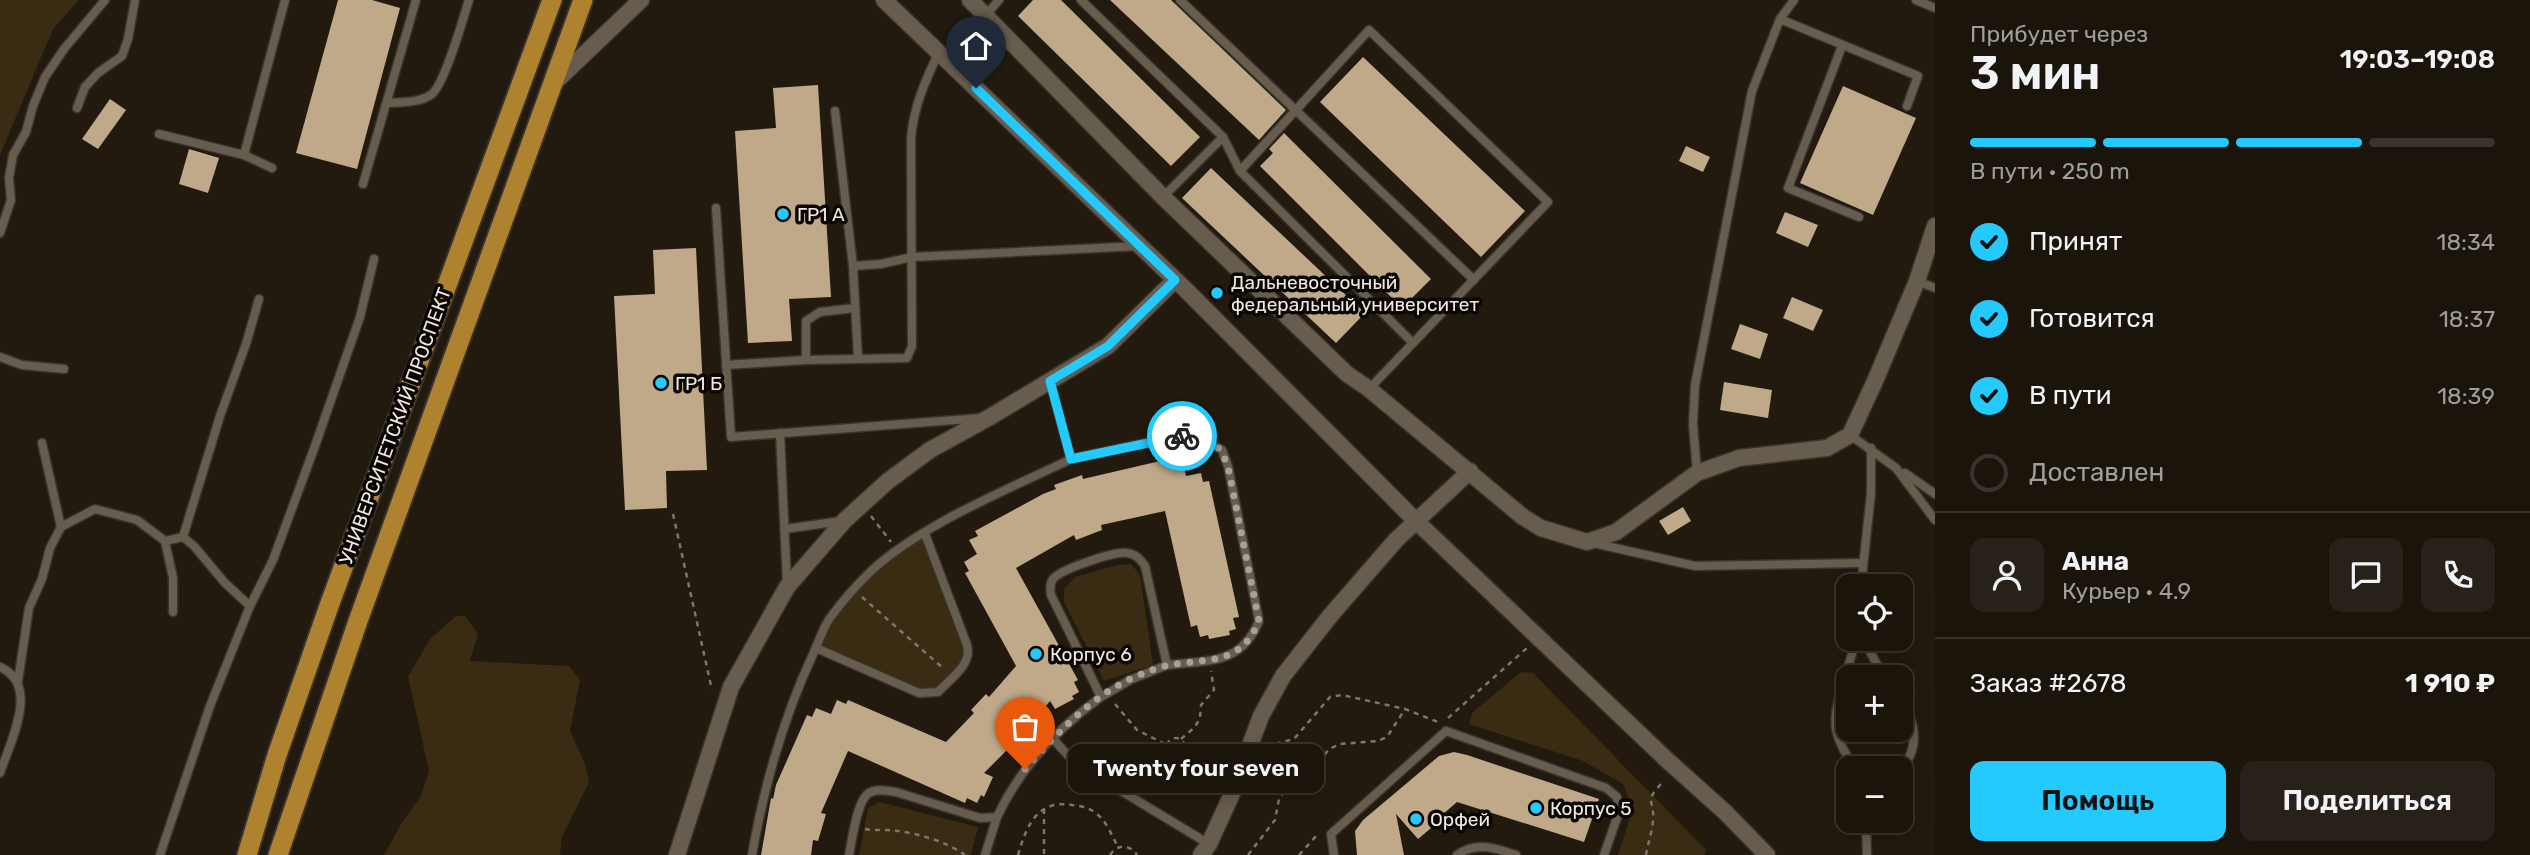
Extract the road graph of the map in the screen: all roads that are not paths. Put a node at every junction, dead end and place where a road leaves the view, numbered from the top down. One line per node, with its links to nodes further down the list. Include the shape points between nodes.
1 (105, 0): 38 (lane, via 46,77 13,155 11,200)
2 (135, 0): 25 (lane, via 122,56 85,87)
3 (285, 0): 30 (lane)
4 (416, 0): 23 (lane)
5 (469, 0): 23 (lane, via 433,93 417,101)
6 (552, 0): 21 (main road, УНИВЕРСИТЕТСКИЙ ПРОСПЕКТ)
7 (583, 0): 22 (main road, УНИВЕРСИТЕТСКИЙ ПРОСПЕКТ)
8 (641, 0): 22 (street)
9 (884, 0): 20 (street)
10 (970, 0): 17 (street)
11 (999, 0): 17 (lane)
12 (1082, 0): 29 (lane)
13 (1181, 0): 26 (lane)
14 (1794, 0): 18 (lane)
15 (1916, 0): 16 (lane)
16 (1935, 8)
17 (986, 15): 34 (street)
18 (1780, 19): 19 (lane); 65 (lane, via 1752,91 1697,375 1693,424)
19 (1842, 46): 24 (lane, via 1918,76); 36 (lane, via 1788,188)
20 (939, 52): 39 (street); 40 (lane, via 913,116)
21 (524, 76): 22 (main road); 97 (main road, УНИВЕРСИТЕТСКИЙ ПРОСПЕКТ, via 277,755)
22 (551, 86): 98 (main road, УНИВЕРСИТЕТСКИЙ ПРОСПЕКТ)
23 (388, 103): 33 (lane)
24 (1907, 106)
25 (77, 108)
26 (1297, 110): 32 (lane); 43 (lane); 43 (lane, via 1369,30 1548,202)
27 (835, 111): 42 (lane)
28 (159, 134): 30 (lane)
29 (1223, 137): 32 (lane); 34 (lane)
30 (244, 155): 31 (lane)
31 (272, 168)
32 (1240, 171): 49 (lane)
33 (363, 184)
34 (1164, 196): 56 (street)
35 (716, 208): 53 (lane)
36 (1859, 217)
37 (1935, 226): 45 (street)
38 (0, 233)
39 (1140, 246): 40 (lane); 44 (street)
40 (912, 257): 42 (lane); 51 (lane, via 912,346 907,358)
41 (374, 259): 79 (lane, via 360,317 315,446 273,560)
42 (853, 266): 48 (lane)
43 (1474, 279): 49 (lane)
44 (1175, 280): 55 (street, via 1108,346); 69 (street)
45 (1917, 281): 46 (lane); 59 (street)
46 (1935, 288)
47 (259, 299): 73 (lane)
48 (855, 308): 51 (lane); 52 (lane, via 820,312 806,321)
49 (1413, 343): 56 (lane)
50 (0, 356): 54 (lane, via 22,365)
51 (858, 358): 52 (lane)
52 (806, 360): 53 (lane)
53 (726, 365): 58 (lane, via 731,437)
54 (64, 369)
55 (1050, 381): 57 (street); 62 (lane)
56 (1369, 389): 64 (street)
57 (990, 417): 58 (lane); 67 (street, via 930,450)
58 (780, 433): 71 (lane)
59 (1850, 435): 61 (lane); 65 (street, via 1827,448 1740,458)
60 (42, 443): 70 (lane)
61 (1871, 448): 63 (lane); 76 (lane, via 1871,493)
62 (1071, 459): 72 (lane); 83 (lane, via 1179,436 1200,438 1222,450 1259,621 1252,638 1231,656)
63 (1896, 468): 66 (lane); 68 (lane)
64 (1470, 471): 69 (street); 75 (street, via 1541,528)
65 (1697, 472): 75 (street, via 1616,532)
66 (1935, 494)
67 (845, 520): 71 (lane); 78 (street)
68 (1935, 520)
69 (1416, 521): 94 (street, via 1283,676 1261,716); 95 (street)
70 (61, 527): 74 (lane, via 94,509 137,520); 85 (lane, via 29,608)
71 (785, 529): 78 (lane)
72 (925, 534): 81 (lane, via 869,573 829,620); 81 (lane, via 970,654 967,662 938,692 919,694)
73 (183, 537): 74 (lane); 79 (lane)
74 (165, 541): 80 (lane, via 173,578)
75 (1587, 542): 76 (lane, via 1695,566)
76 (1862, 563): 77 (lane)
77 (1862, 574)
78 (787, 587): 99 (street, via 731,687)
79 (250, 606): 96 (lane, via 210,706)
80 (173, 612)
81 (816, 648): 100 (lane, via 761,802)
82 (1853, 651): 89 (lane, via 1836,727)
83 (1167, 665): 86 (lane); 86 (lane, via 1145,566 1138,557 1114,554 1063,571 1050,586 1051,595)
84 (0, 667): 85 (lane)
85 (18, 681): 91 (lane, via 23,701)
86 (1104, 695): 88 (lane)
87 (1913, 723): 90 (lane)
88 (1053, 739): 92 (lane, via 1008,792); 94 (lane, via 1075,763)
89 (1847, 756)
90 (1911, 756)
91 (0, 773)
92 (997, 817): 101 (lane, via 980,818 883,790 866,794); 102 (lane)
93 (1866, 833): 107 (lane)
94 (1205, 850)
95 (1759, 852)
96 (160, 855)
97 (247, 855)
98 (278, 855)
99 (677, 855)
100 (752, 855)
101 (849, 855)
102 (985, 855)
103 (1334, 855): 106 (lane, via 1331,834 1446,731 1606,788 1617,797 1619,812)
104 (1457, 855): 105 (lane, via 1473,847)
105 (1516, 855)
106 (1604, 855)
107 (1867, 855)

